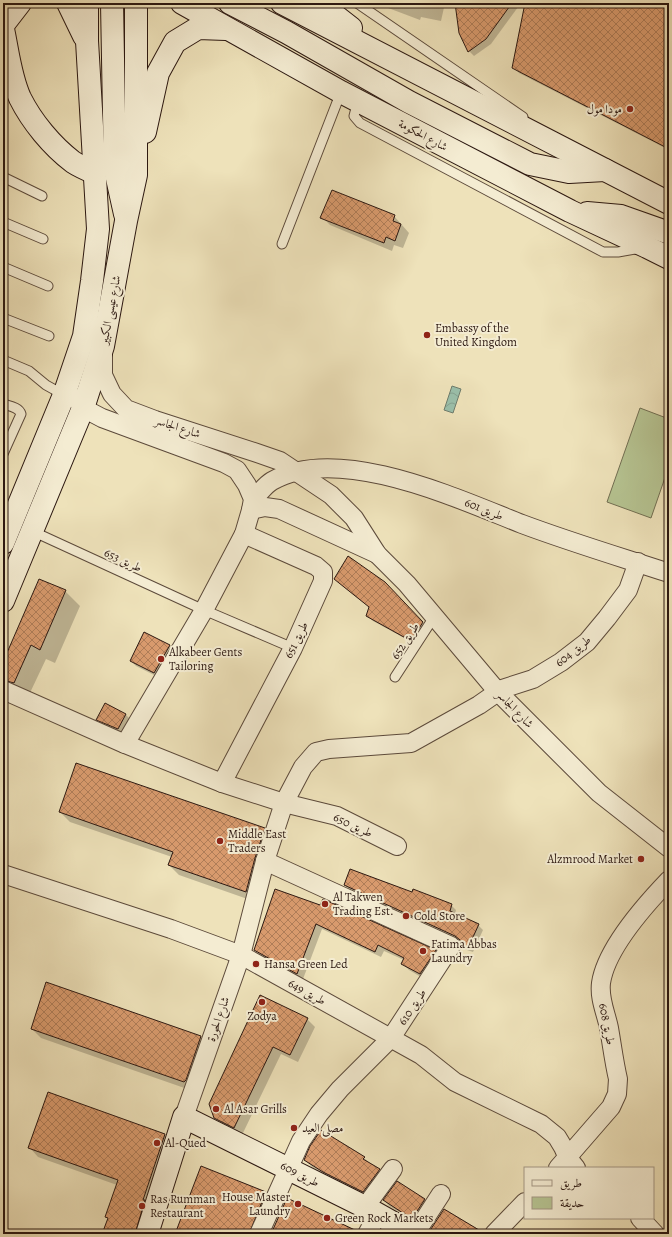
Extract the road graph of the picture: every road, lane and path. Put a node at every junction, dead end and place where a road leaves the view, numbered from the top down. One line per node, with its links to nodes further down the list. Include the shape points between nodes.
1 (68, 3): 12 (main road)
2 (87, 3): 12 (main road, شارع عيسى الكبير)
3 (112, 3): 23 (main road, via 115,169)
4 (136, 3): 18 (main road, شارع عيسى الكبير)
5 (182, 3): 11 (main road, شارع الحكومة)
6 (230, 3): 16 (main road, via 409,102 530,164 569,172)
7 (282, 3): 13 (main road)
8 (319, 3): 13 (main road)
9 (357, 3): 15 (lane, via 508,106)
10 (9, 14): 17 (main road, via 24,80 55,124)
11 (230, 29): 14 (main road, شارع الحكومة); 18 (main road, via 198,28 175,42 158,73)
12 (87, 42): 17 (main road, شارع عيسى الكبير)
13 (391, 60): 15 (main road)
14 (349, 96): 22 (main road, شارع الحكومة); 27 (lane); 28 (lane, via 354,116 360,123 602,252)
15 (565, 150): 16 (main road)
16 (607, 170): 21 (main road)
17 (95, 173): 36 (main road, شارع عيسى الكبير, via 98,229 84,336)
18 (136, 175): 23 (main road, شارع عيسى الكبير)
19 (3, 177): 20 (lane)
20 (42, 196)
21 (669, 203)
22 (570, 211): 25 (main road, via 621,216); 28 (main road, شارع الحكومة)
23 (126, 221): 34 (main road, شارع عيسى الكبير)
24 (3, 222): 26 (lane)
25 (669, 233)
26 (43, 239)
27 (282, 244)
28 (647, 247): 29 (main road, شارع الحكومة)
29 (669, 258)
30 (3, 267): 31 (lane)
31 (48, 286)
32 (3, 318): 33 (lane)
33 (49, 336)
34 (103, 346): 39 (main road, شارع عيسى الكبير); 41 (street, شارع الجاسر, via 103,376 112,394 126,409 280,461)
35 (3, 360): 37 (lane, via 29,370 46,385)
36 (74, 366): 37 (main road, شارع عيسى الكبير); 39 (street, via 72,390)
37 (64, 395): 45 (main road, شارع عيسى الكبير)
38 (3, 404): 40 (lane, via 18,409 21,414)
39 (83, 408): 42 (street, شارع الجاسر, via 102,418 237,470 247,484); 43 (main road, شارع عيسى الكبير)
40 (3, 454)
41 (295, 471): 42 (street, طريق 601, via 272,481); 46 (street, شارع الجاسر, via 331,495 354,518); 47 (street, طريق 601, via 329,468 379,474 446,494 523,524)
42 (252, 505): 44 (street); 46 (street, via 279,508)
43 (32, 531): 49 (main road, شارع عيسى الكبير); 50 (lane, طريق 653)
44 (244, 534): 50 (street); 52 (street, طريق 651, via 316,566 323,572 324,581)
45 (3, 543)
46 (377, 554): 51 (street, شارع الجاسر, via 407,584)
47 (638, 562): 48 (street, طريق 601); 55 (street, طريق 604, via 628,590 587,642 533,679)
48 (669, 572)
49 (3, 601)
50 (204, 610): 52 (lane, طريق 653); 56 (street)
51 (434, 617): 53 (lane, طريق 652); 55 (street, شارع الجاسر)
52 (293, 648): 57 (street, طريق 651)
53 (395, 677)
54 (3, 690): 56 (street)
55 (497, 691): 58 (street, via 478,705 410,743 316,752 303,767); 60 (street, شارع الجاسر, via 599,793)
56 (125, 744): 57 (street)
57 (222, 783): 58 (street)
58 (284, 803): 59 (street, طريق 650, via 337,816); 61 (street, شارع الحورة)
59 (396, 846)
60 (669, 848)
61 (265, 861): 64 (street, شارع الحورة); 65 (street, طريق 610, via 451,946)
62 (3, 874): 64 (street, طريق 649, via 172,929)
63 (669, 880): 67 (street, طريق 608, via 617,944 604,970 602,999 618,1079 617,1094 611,1107)
64 (241, 955): 65 (street, طريق 649); 66 (street, شارع الحورة)
65 (392, 1038): 67 (street, طريق 649, via 421,1055 455,1082 541,1124 557,1137 563,1147); 68 (street, طريق 610, via 329,1101 310,1127)
66 (184, 1117): 68 (main road, طريق 609); 74 (main road, شارع الحورة)
67 (567, 1165)
68 (289, 1168): 72 (main road, طريق 609); 75 (street, طريق 610)
69 (393, 1169): 72 (street)
70 (441, 1194): 77 (street)
71 (524, 1203): 78 (street)
72 (371, 1210): 76 (street); 77 (main road, طريق 609)
73 (641, 1219): 79 (street)
74 (147, 1234)
75 (259, 1234)
76 (367, 1234)
77 (414, 1234)
78 (494, 1234)
79 (655, 1234)

